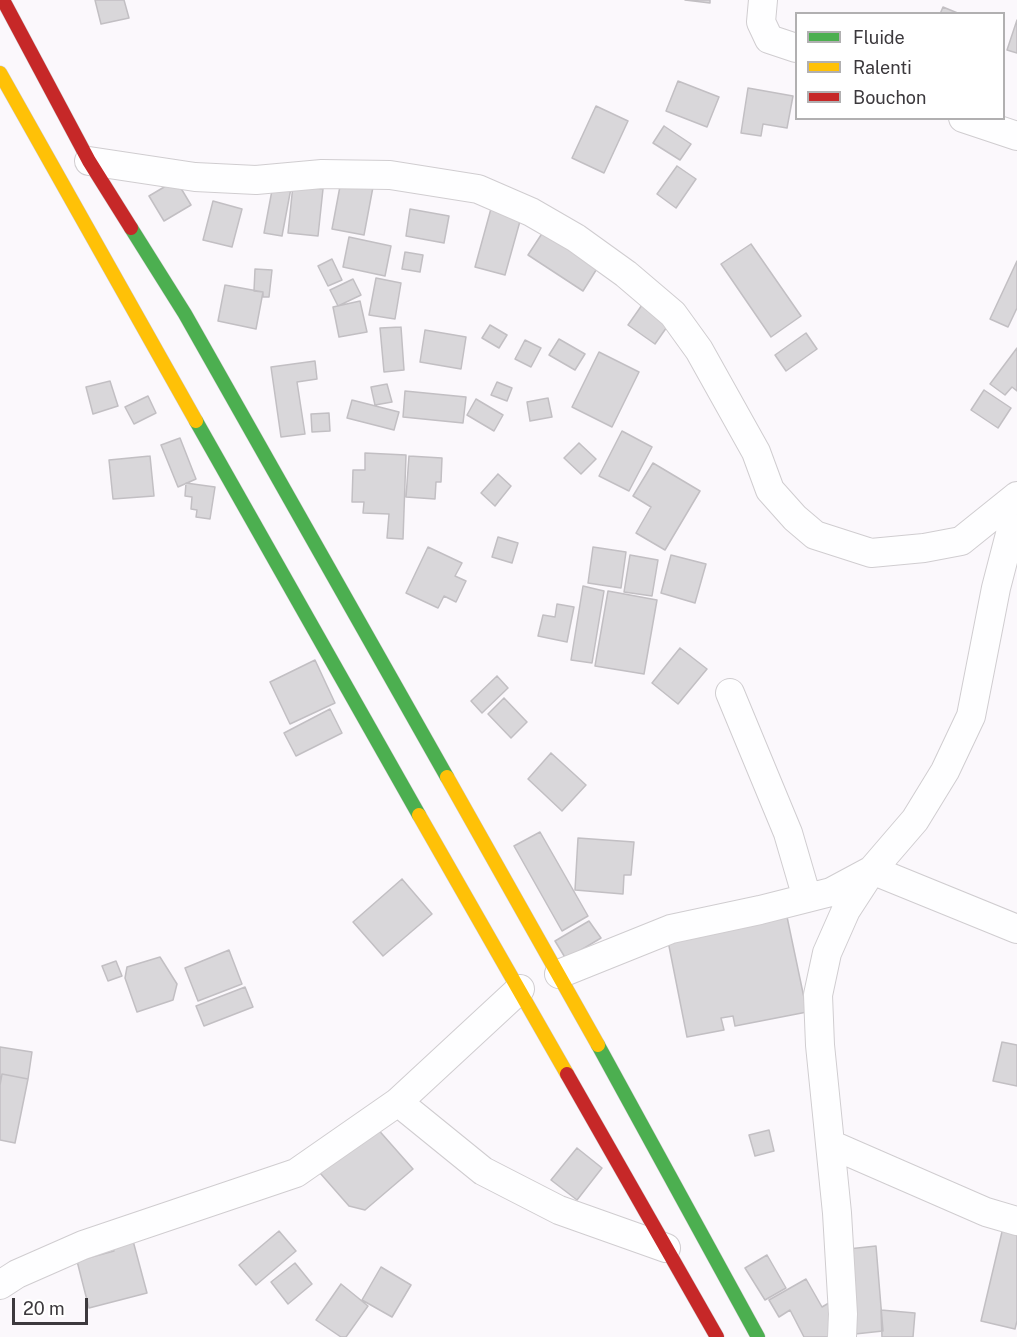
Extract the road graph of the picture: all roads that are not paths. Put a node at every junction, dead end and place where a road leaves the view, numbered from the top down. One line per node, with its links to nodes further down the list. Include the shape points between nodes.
1 (3, 0): 7 (street)
2 (763, 0): 3 (street, via 761,22 769,39)
3 (795, 48)
4 (0, 73): 15 (street, via 382,752)
5 (969, 120): 6 (street)
6 (1017, 136)
7 (89, 161): 8 (street, via 195,177 256,180 322,174 390,175 478,189 531,212 576,238 674,314 699,350 756,452 770,490 815,535 871,553 961,541); 14 (street, via 184,314)
8 (1017, 496)
9 (1017, 507): 11 (street, via 996,588 971,716 945,771 915,820)
10 (730, 693): 12 (street, via 788,833)
11 (872, 870): 12 (street, via 831,892); 13 (street); 17 (street, via 846,910 827,953 818,995)
12 (807, 898): 14 (street, via 671,929)
13 (1017, 929)
14 (559, 974): 22 (street)
15 (520, 989): 16 (street); 19 (street)
16 (398, 1102): 19 (street, via 483,1171 559,1210); 20 (street, via 296,1173 83,1245)
17 (830, 1144): 18 (street, via 986,1212); 23 (street)
18 (1017, 1221)
19 (666, 1248): 21 (street)
20 (0, 1285)
21 (717, 1337)
22 (758, 1337)
23 (842, 1337)

